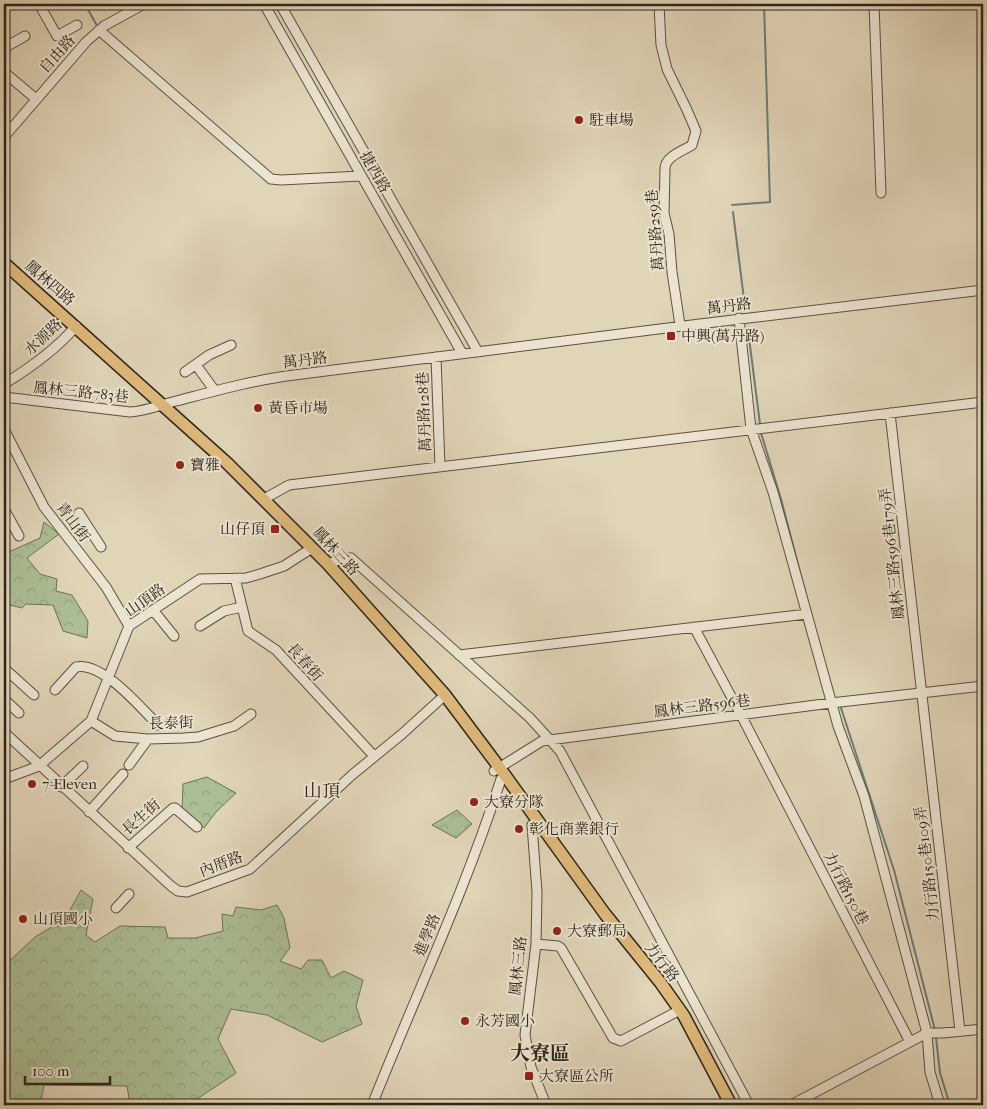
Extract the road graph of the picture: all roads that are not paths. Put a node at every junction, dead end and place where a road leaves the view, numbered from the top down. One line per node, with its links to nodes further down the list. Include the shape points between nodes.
1 (38, 4): 8 (street, via 57,36)
2 (144, 4): 7 (street, 自由路)
3 (264, 4): 15 (street, 捷西路)
4 (280, 4): 24 (street, 捷西路)
5 (659, 4): 21 (street, 萬丹路259巷, via 661,45 667,69 696,131 692,144 665,163 664,213)
6 (874, 4): 16 (street)
7 (130, 7): 9 (street, 自由路)
8 (77, 25)
9 (99, 30): 13 (street, 自由路); 15 (street, via 271,179)
10 (25, 36): 11 (street)
11 (4, 48)
12 (4, 72): 13 (street)
13 (36, 99): 14 (street, 自由路)
14 (4, 137)
15 (361, 176): 25 (street, 捷西路)
16 (881, 193)
17 (4, 263): 22 (main road, 鳳林四路)
18 (4, 272): 22 (main road, 鳳林四路)
19 (983, 290): 20 (street, 萬丹路)
20 (739, 318): 21 (street, 萬丹路); 36 (street)
21 (680, 325): 24 (street, 萬丹路)
22 (74, 329): 29 (street, 水源路, via 32,367); 33 (main road, 鳳林三路)
23 (231, 345): 27 (street)
24 (478, 352): 25 (street, 萬丹路)
25 (462, 353): 26 (street, 萬丹路)
26 (436, 357): 30 (street, 萬丹路, via 285,376); 37 (street, 萬丹路128巷)
27 (196, 365): 28 (street); 30 (street)
28 (185, 372)
29 (4, 384)
30 (215, 391): 33 (street, 萬丹路)
31 (4, 397): 33 (street, 鳳林三路783巷, via 130,412)
32 (983, 402): 34 (street)
33 (158, 406): 38 (main road, 鳳林三路, via 228,463); 43 (main road, 鳳林三路)
34 (890, 413): 36 (street); 58 (street, 鳳林三路596巷179弄)
35 (4, 429): 49 (street, 青山街, via 44,507 106,587)
36 (751, 429): 37 (street); 48 (street, via 773,492)
37 (440, 466): 38 (street, via 289,485)
38 (264, 499): 43 (main road, 鳳林三路)
39 (4, 509): 41 (street)
40 (79, 513): 42 (street)
41 (19, 536)
42 (101, 547)
43 (309, 550): 44 (main road, 鳳林三路); 45 (street, 山頂路, via 284,566 246,578); 60 (main road, 鳳林三路)
44 (328, 564): 53 (street, via 352,558); 60 (main road, 鳳林三路)
45 (235, 578): 46 (street, 長春街); 47 (street, 山頂路, via 200,579)
46 (242, 607): 50 (street, via 224,611); 71 (street, 長春街, via 248,632 276,650)
47 (153, 610): 49 (street, 山頂路); 52 (street)
48 (807, 614): 51 (street); 62 (street)
49 (129, 626): 55 (street, 山頂路)
50 (200, 626)
51 (694, 628): 53 (street); 65 (street, 力行路150巷)
52 (174, 636)
53 (459, 655): 70 (street)
54 (4, 668): 59 (street)
55 (108, 678): 57 (street, via 78,666); 66 (street, 山頂路); 67 (street)
56 (983, 686): 58 (street, 鳳林三路596巷)
57 (55, 690)
58 (921, 693): 62 (street, 鳳林三路596巷); 88 (street, 力行路150巷109弄)
59 (34, 695)
60 (442, 697): 71 (street, 內厝路); 75 (main road, 鳳林三路)
61 (4, 699): 63 (street)
62 (831, 703): 65 (street, 鳳林三路596巷); 89 (street, via 864,796)
63 (19, 713)
64 (251, 714): 69 (street, 長泰街, via 234,726 198,737)
65 (741, 715): 70 (street, 鳳林三路596巷); 90 (street, 力行路150巷)
66 (91, 721): 69 (street, 長泰街, via 115,736); 73 (street, 山頂路)
67 (158, 725)
68 (4, 732): 73 (street, 內厝路)
69 (148, 739): 72 (street)
70 (550, 740): 75 (street, 鳳林三路596巷, via 542,741); 96 (street, via 560,751)
71 (374, 756): 82 (street, 內厝路, via 245,871 186,892 178,891)
72 (129, 764)
73 (39, 766): 77 (street, 山頂路); 78 (street, 內厝路)
74 (83, 766): 78 (street)
75 (500, 773): 80 (main road, 鳳林三路); 92 (street, 進學路, via 487,821)
76 (123, 774): 79 (street)
77 (4, 779)
78 (61, 787): 79 (street, 內厝路)
79 (89, 812): 82 (street, 內厝路)
80 (535, 824): 85 (street, 鳳林三路); 86 (main road, 力行路, via 600,918)
81 (197, 827): 82 (street, 長生街, via 173,808)
82 (128, 848)
83 (129, 894): 84 (street)
84 (116, 908)
85 (536, 944): 86 (street, via 561,948 613,1038 621,1041); 93 (street, 鳳林三路, via 525,1035 531,1067)
86 (677, 1012): 94 (main road, 力行路); 95 (main road, 力行路)
87 (983, 1029): 88 (street)
88 (960, 1031): 89 (street)
89 (927, 1033): 90 (street); 97 (street, via 930,1072)
90 (910, 1042): 91 (street)
91 (796, 1104)
92 (372, 1105)
93 (546, 1105)
94 (724, 1105)
95 (731, 1105)
96 (749, 1105)
97 (940, 1105)

